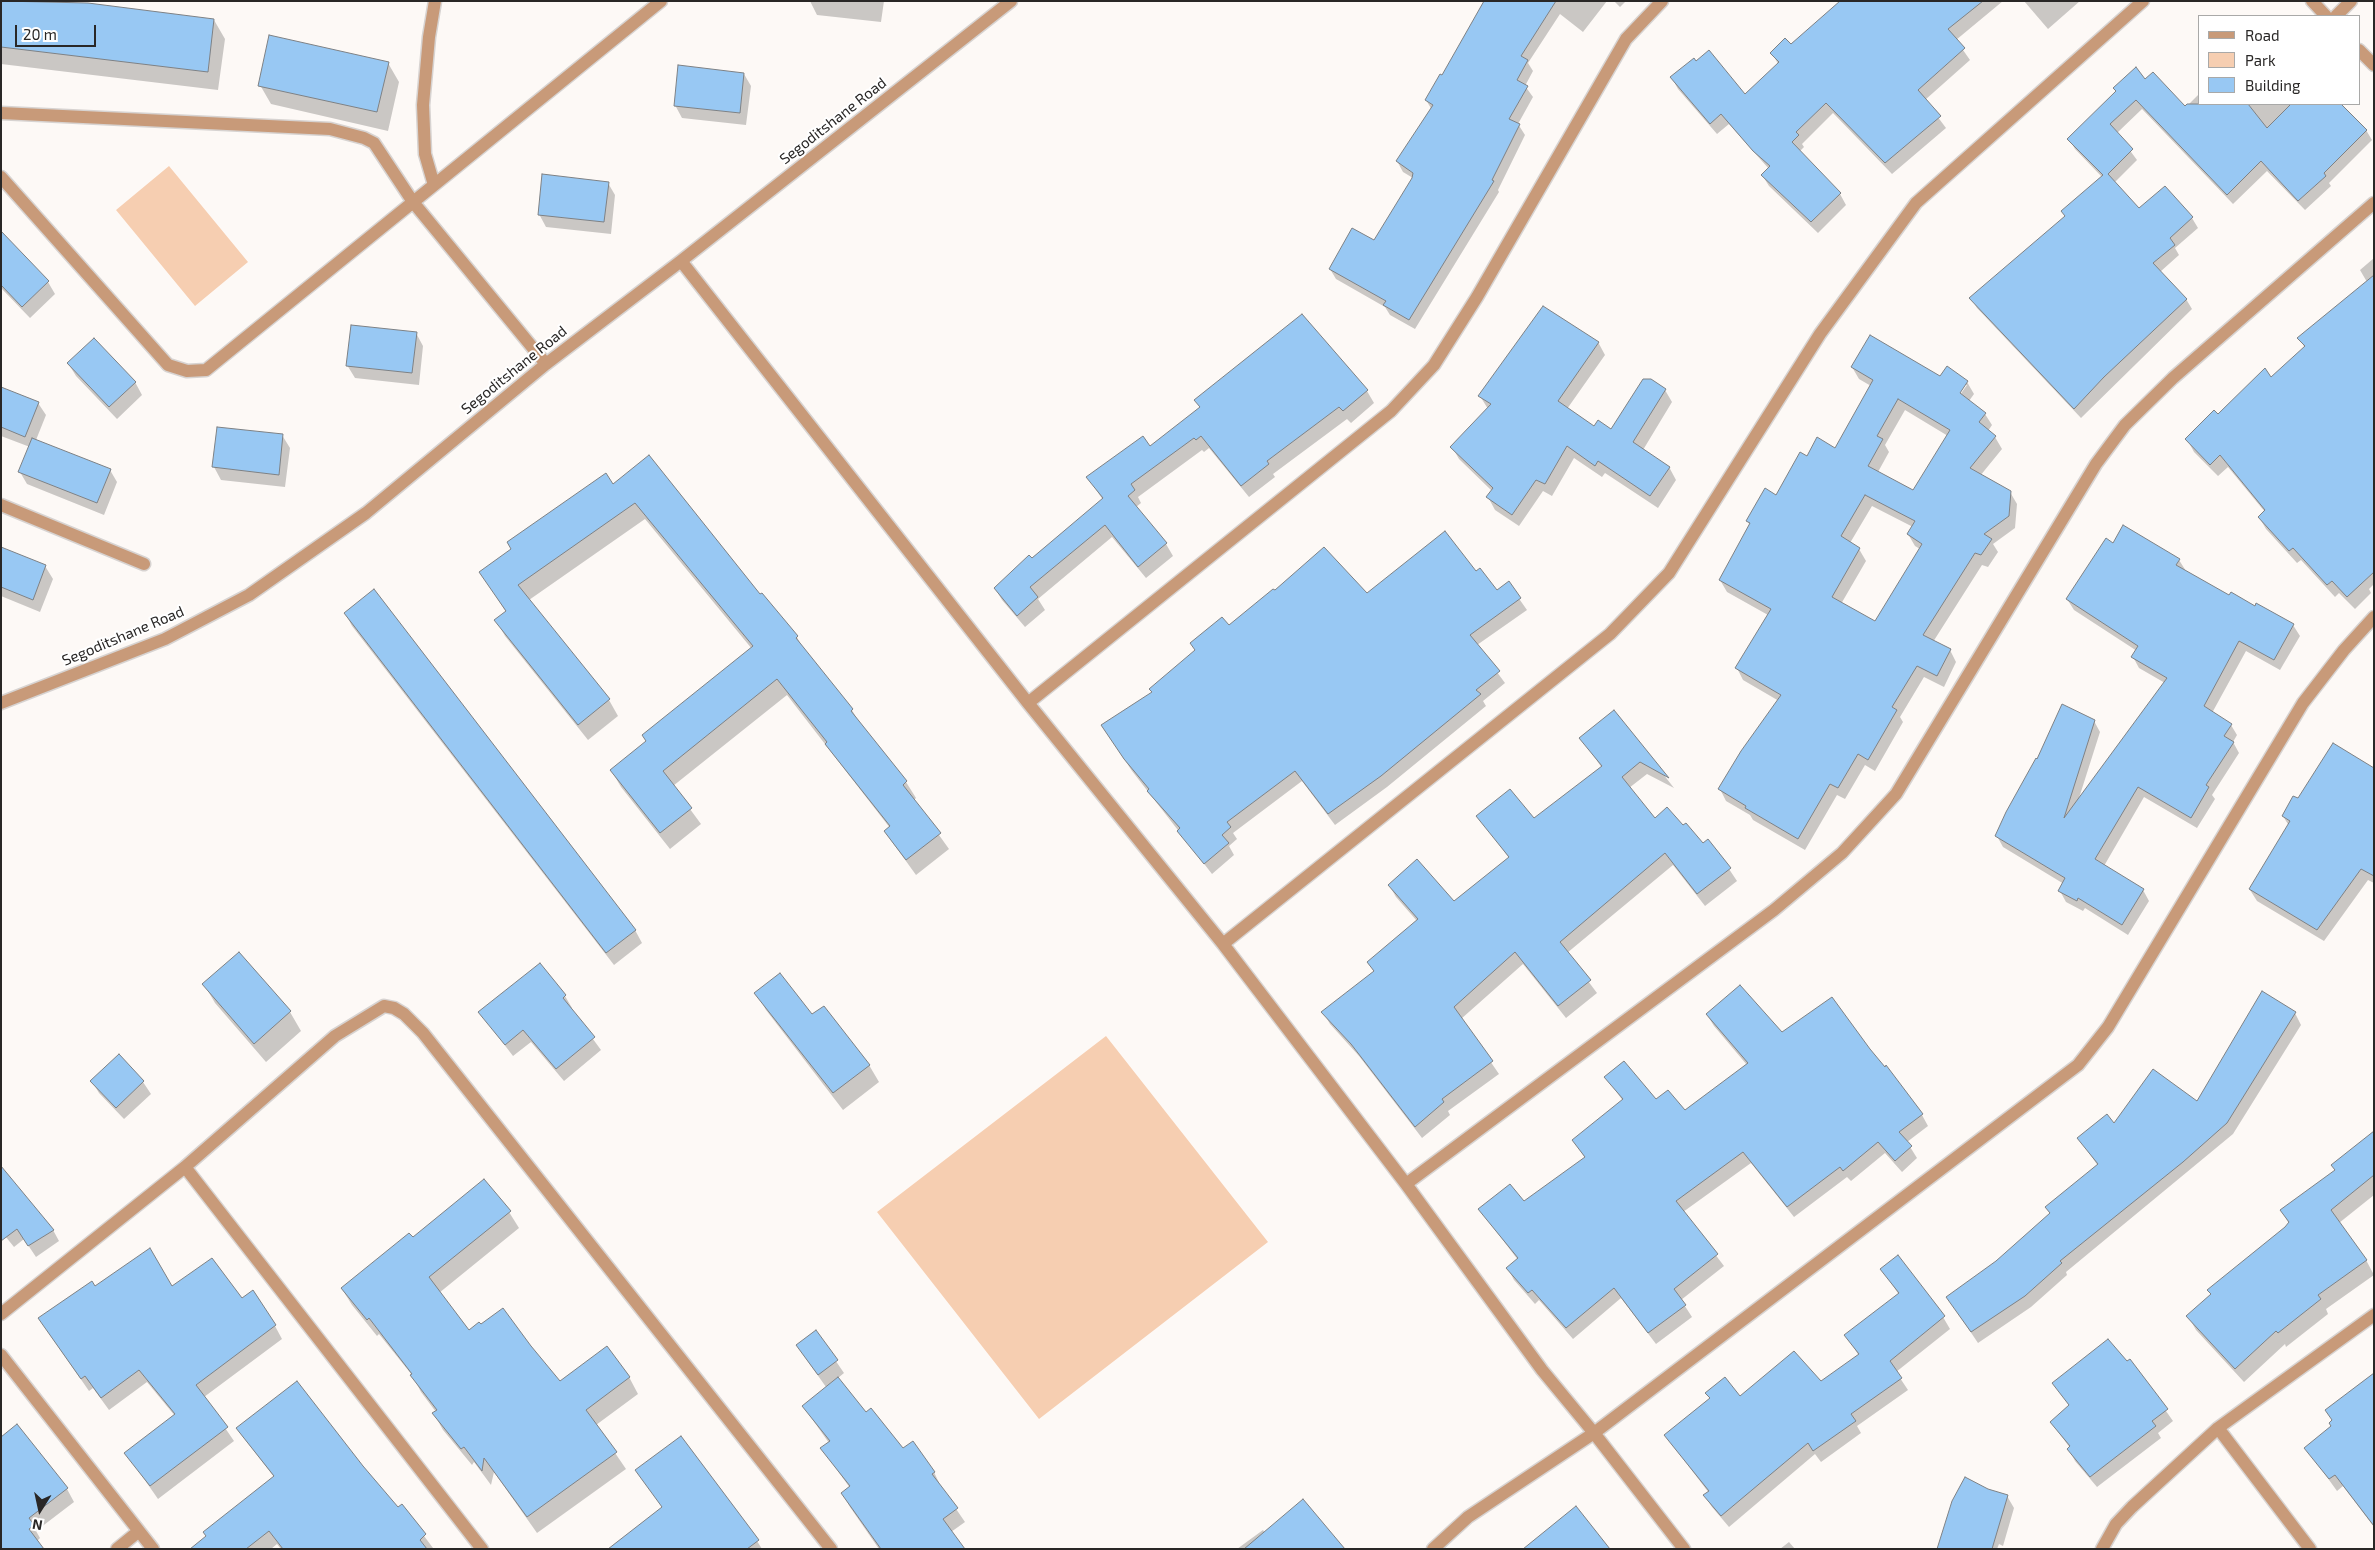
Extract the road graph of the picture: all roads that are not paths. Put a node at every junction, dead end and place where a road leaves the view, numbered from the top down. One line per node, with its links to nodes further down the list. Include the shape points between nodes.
1 (436, 1): 14 (street, via 423,105 425,154)
2 (661, 1): 14 (street)
3 (1012, 1): 17 (street, Segoditshane Road)
4 (1662, 1): 23 (street, via 1626,39 1477,297 1434,365 1391,411)
5 (2143, 1): 24 (street, via 1916,203 1820,334 1668,573 1610,634)
6 (2312, 1): 8 (street)
7 (2351, 1): 9 (street)
8 (2325, 15)
9 (2337, 15)
10 (2360, 51): 11 (street)
11 (2374, 65)
12 (1, 113): 15 (street, via 310,128 349,133 374,143)
13 (1, 177): 15 (street, via 168,365 187,371 206,370)
14 (434, 185): 15 (street)
15 (413, 202): 18 (street)
16 (2374, 203): 26 (street, via 2173,378 2125,425 2096,464 1896,794 1842,854 1774,910)
17 (681, 261): 18 (street, Segoditshane Road); 23 (street)
18 (546, 364): 22 (street, Segoditshane Road, via 366,513 249,595 165,640)
19 (1, 505): 20 (street)
20 (144, 564)
21 (2374, 617): 31 (street, via 2303,703 2108,1027 2078,1065)
22 (1, 703)
23 (1028, 703): 24 (street)
24 (1223, 944): 26 (street)
25 (184, 1168): 27 (street); 35 (street); 36 (street, via 335,1036 384,1006 394,1008 423,1034)
26 (1406, 1184): 31 (street, via 1542,1370)
27 (1, 1314)
28 (2374, 1315): 30 (street)
29 (1, 1355): 32 (street)
30 (2218, 1428): 39 (street, via 2132,1507 2116,1524); 40 (street)
31 (1594, 1433): 37 (street, via 1468,1517); 38 (street)
32 (139, 1531): 33 (street); 34 (street)
33 (117, 1549)
34 (153, 1549)
35 (482, 1549)
36 (831, 1549)
37 (1433, 1549)
38 (1684, 1549)
39 (2102, 1549)
40 (2310, 1549)

